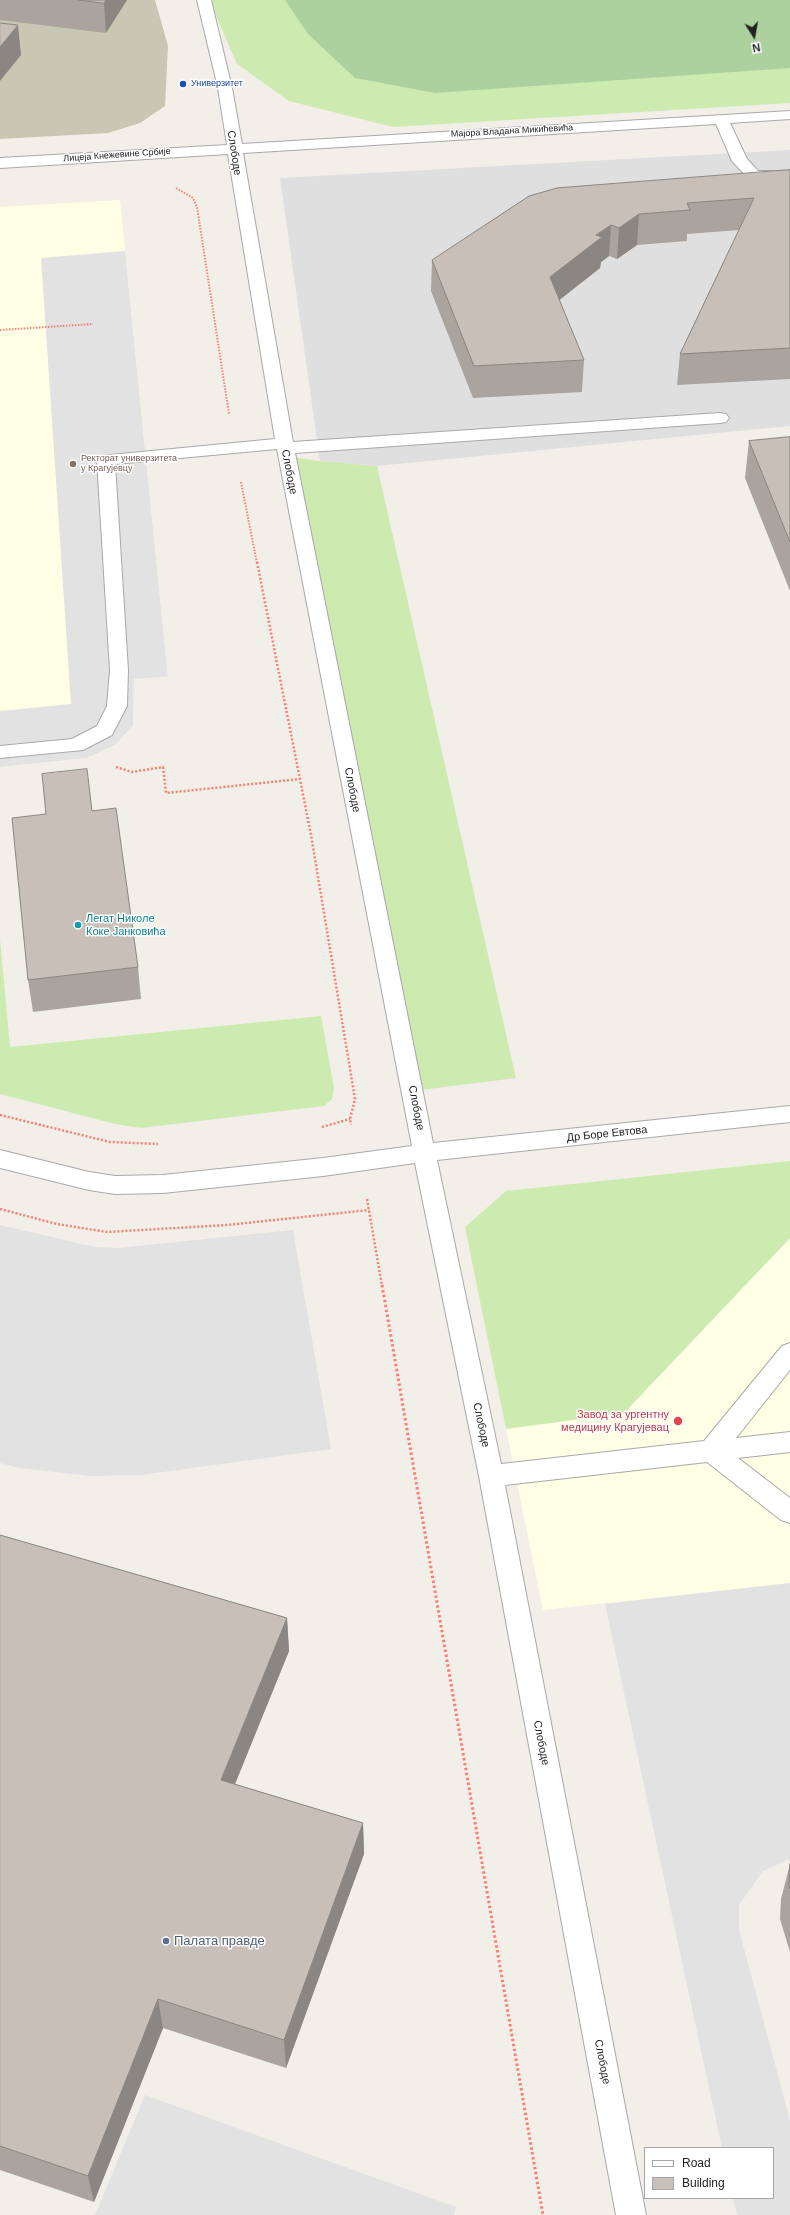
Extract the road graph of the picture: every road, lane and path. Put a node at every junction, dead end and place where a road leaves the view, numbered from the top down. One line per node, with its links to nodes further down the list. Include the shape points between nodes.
1 (204, 0): 4 (street, Слободе)
2 (790, 115): 3 (street, Мајора Владана Микићевића)
3 (721, 119): 4 (street, Мајора Владана Микићевића); 6 (street, via 740,161)
4 (234, 147): 5 (street, Лицеја Кнежевине Србије); 12 (street, Слободе)
5 (0, 163)
6 (754, 176): 7 (street); 8 (street)
7 (790, 176)
8 (738, 177)
9 (93, 324): 10 (path)
10 (0, 330)
11 (720, 418): 12 (street)
12 (284, 445): 13 (street, via 106,460 119,670 117,706 105,730); 21 (street, Слободе)
13 (76, 745): 14 (street); 15 (path, via 104,764 132,772 163,767 166,793)
14 (0, 752)
15 (300, 779)
16 (790, 1114): 21 (street, Др Боре Евтова)
17 (0, 1115): 20 (path, via 110,1142)
18 (350, 1119): 19 (path)
19 (318, 1128)
20 (162, 1144)
21 (424, 1153): 22 (street, Др Боре Евтова, via 316,1168 139,1185 89,1181); 28 (street, Слободе)
22 (0, 1159)
23 (0, 1209): 24 (path, via 57,1224 107,1232 227,1225)
24 (369, 1210)
25 (790, 1353): 27 (street)
26 (790, 1442): 27 (street)
27 (711, 1451): 28 (street); 29 (street)
28 (491, 1476): 30 (street, Слободе)
29 (790, 1512)
30 (631, 2215)

